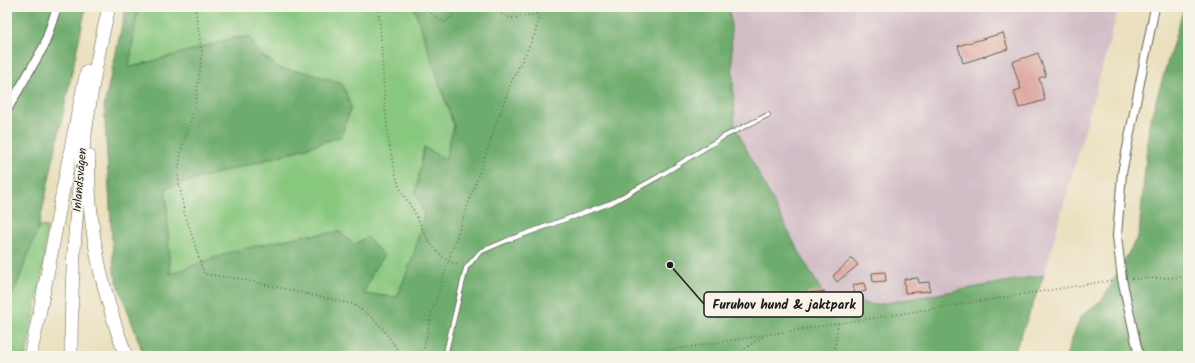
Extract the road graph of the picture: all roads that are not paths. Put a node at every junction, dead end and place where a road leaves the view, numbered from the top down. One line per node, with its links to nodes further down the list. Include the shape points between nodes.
1 (57, 7): 7 (street, via 44,46)
2 (100, 7): 5 (highway, Inlandsvägen)
3 (109, 7): 6 (highway, Inlandsvägen)
4 (1155, 7): 14 (street, via 1122,173 1117,236 1122,279)
5 (88, 68): 9 (highway); 10 (highway, Inlandsvägen, via 76,145 64,279)
6 (92, 92): 11 (highway, Inlandsvägen, via 81,163 71,297); 12 (highway, via 89,160 96,253 106,296)
7 (7, 110)
8 (768, 114): 13 (lane, via 723,137 610,203 480,252 466,268)
9 (30, 356)
10 (64, 356)
11 (71, 356)
12 (126, 356)
13 (445, 356)
14 (1139, 356)

